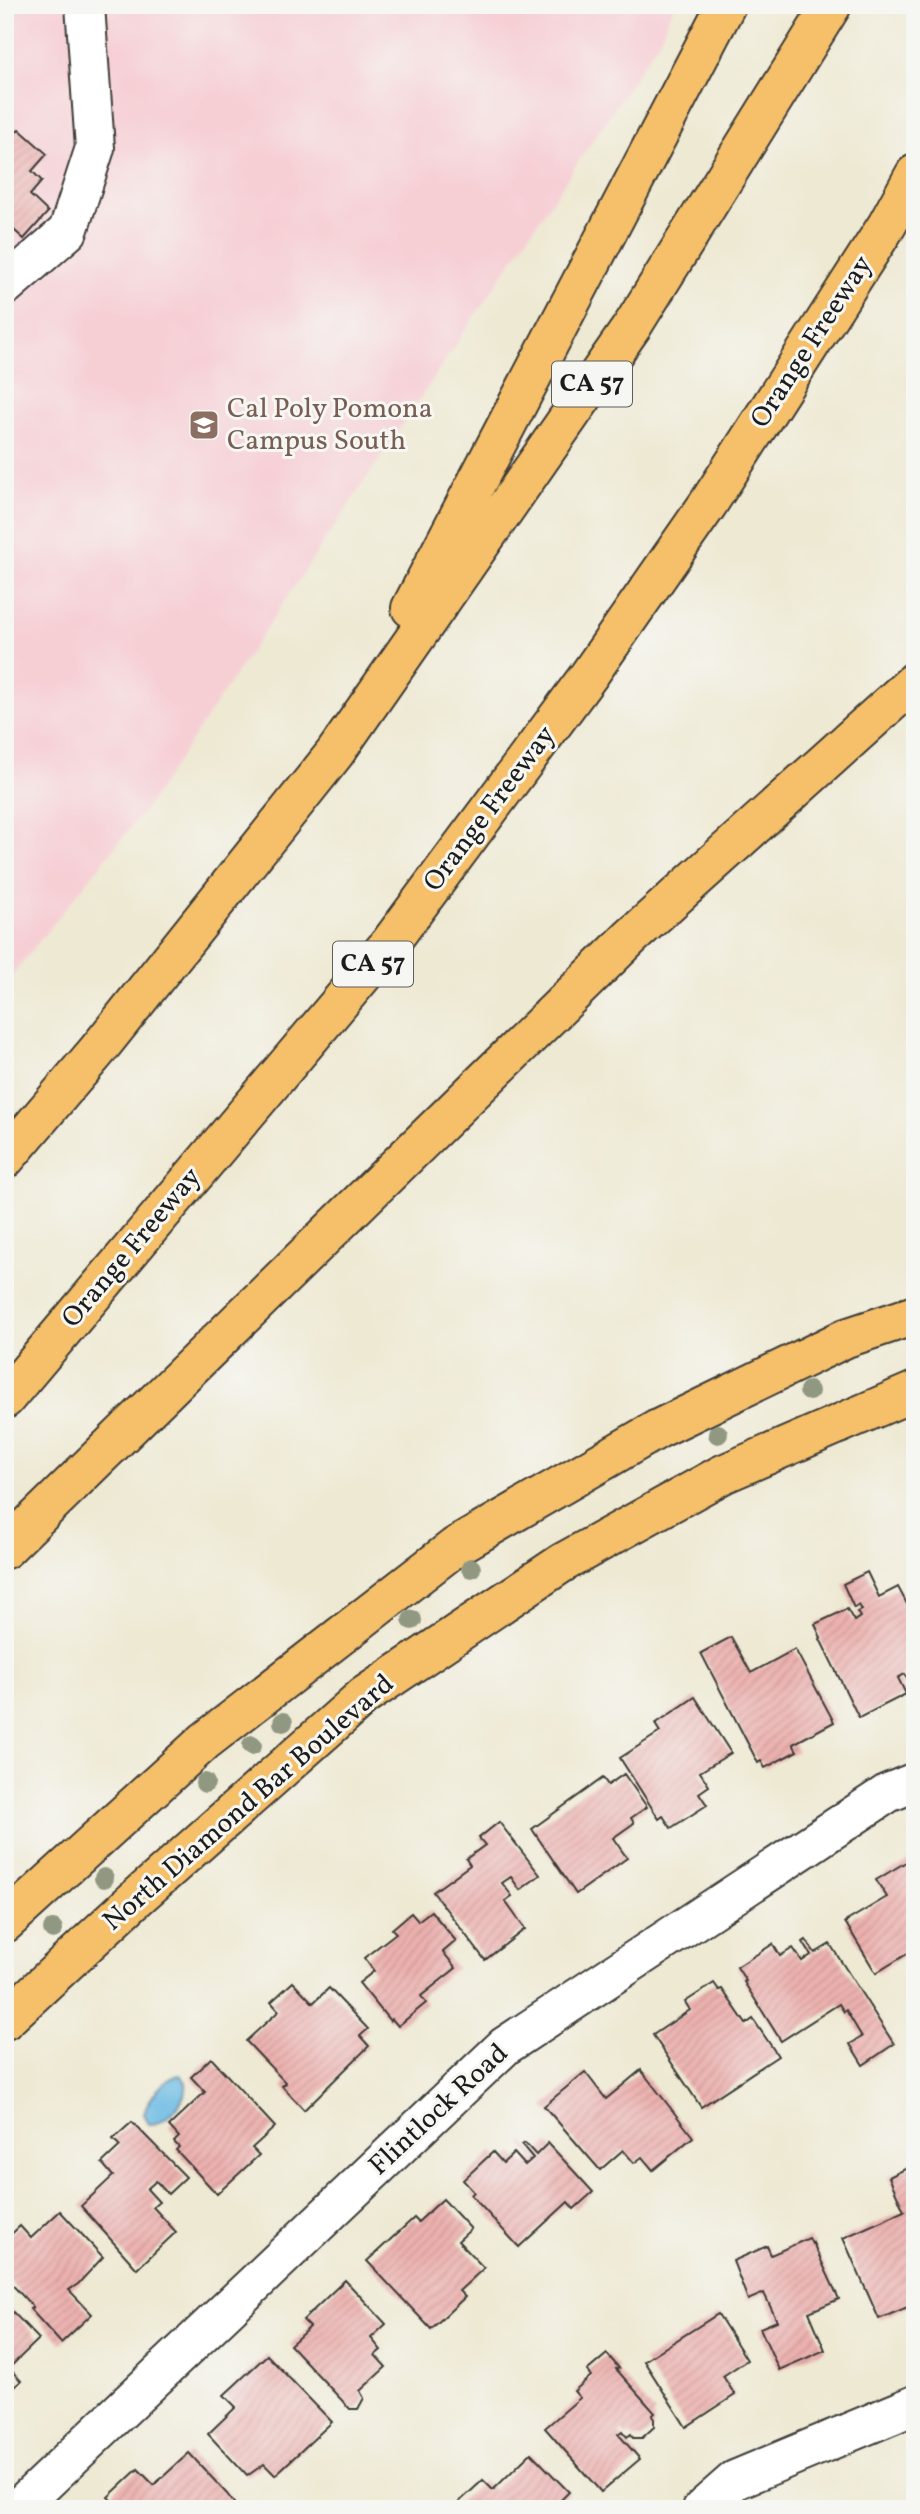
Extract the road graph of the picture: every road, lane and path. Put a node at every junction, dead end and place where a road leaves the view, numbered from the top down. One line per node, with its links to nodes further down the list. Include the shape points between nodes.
1 (85, 5): 5 (street, via 96,148 68,231)
2 (726, 5): 7 (main road)
3 (832, 5): 7 (main road, CA 57, via 633,325)
4 (915, 174): 11 (main road, Orange Freeway / CA 57, via 708,504 424,898)
5 (5, 286)
6 (915, 681): 12 (main road, via 631,937)
7 (335, 752): 8 (main road, CA 57)
8 (5, 1159)
9 (915, 1315): 14 (main road, via 846,1338 658,1429 455,1547 205,1741)
10 (915, 1391): 15 (main road, North Diamond Bar Boulevard, via 723,1474 573,1556 375,1689)
11 (5, 1399)
12 (5, 1549)
13 (915, 1782): 17 (street, Flintlock Road, via 888,1793 505,2046)
14 (5, 1923)
15 (5, 2020)
16 (915, 2405): 18 (street, via 735,2480)
17 (17, 2509)
18 (702, 2509)

